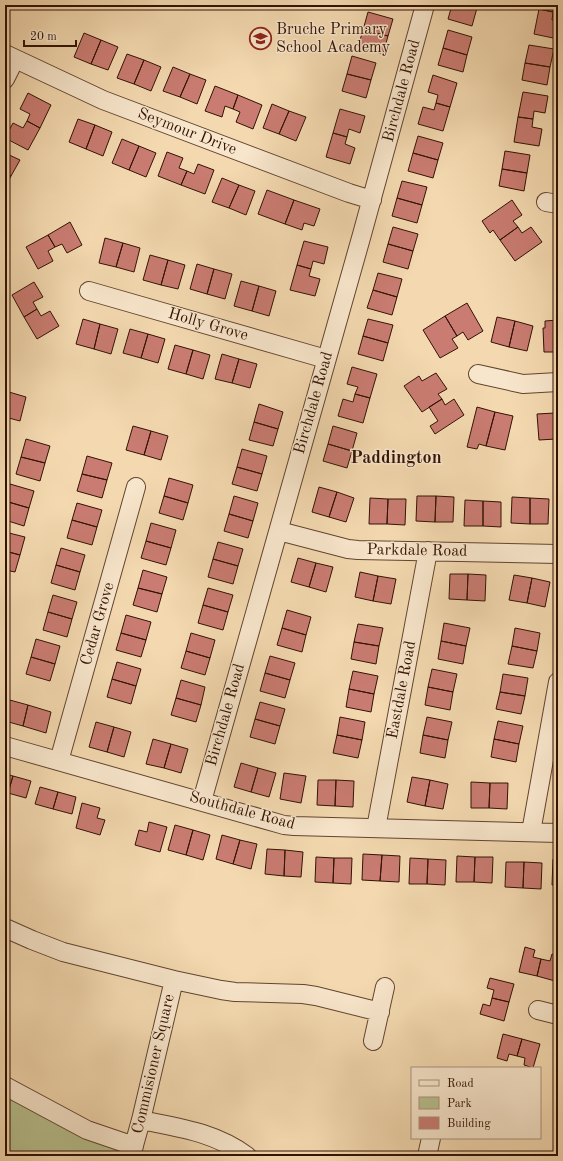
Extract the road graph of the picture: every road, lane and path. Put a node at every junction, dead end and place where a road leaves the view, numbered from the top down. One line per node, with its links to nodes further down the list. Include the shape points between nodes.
1 (425, 5): 4 (street, Birchdale Road)
2 (10, 57): 3 (street); 4 (street, Seymour Drive, via 103,100)
3 (5, 79)
4 (372, 200): 6 (street, Birchdale Road)
5 (88, 291): 6 (street, Holly Grove)
6 (326, 359): 10 (street, Birchdale Road)
7 (478, 374): 8 (street, via 523,384)
8 (558, 382)
9 (136, 488): 15 (street, Cedar Grove)
10 (279, 531): 11 (street, Parkdale Road, via 348,549); 16 (street, Birchdale Road)
11 (428, 551): 12 (street, Parkdale Road); 17 (street, Eastdale Road)
12 (558, 554)
13 (558, 682): 18 (street)
14 (5, 746): 15 (street, Southdale Road)
15 (59, 761): 16 (street, Southdale Road)
16 (202, 801): 17 (street, Southdale Road, via 294,826)
17 (376, 828): 18 (street, Southdale Road)
18 (531, 832): 19 (street, Southdale Road)
19 (558, 833)
20 (5, 928): 21 (street, Commisioner Square, via 64,952)
21 (174, 980): 24 (street, via 235,992 316,996); 28 (street, Commisioner Square)
22 (385, 987): 24 (street)
23 (538, 1010): 25 (street)
24 (380, 1012): 26 (street)
25 (558, 1015)
26 (373, 1041)
27 (5, 1086): 30 (street, via 87,1130)
28 (141, 1120): 30 (street, Commisioner Square); 31 (street, via 210,1135)
29 (431, 1139): 32 (street)
30 (133, 1151)
31 (247, 1156)
32 (427, 1156)

